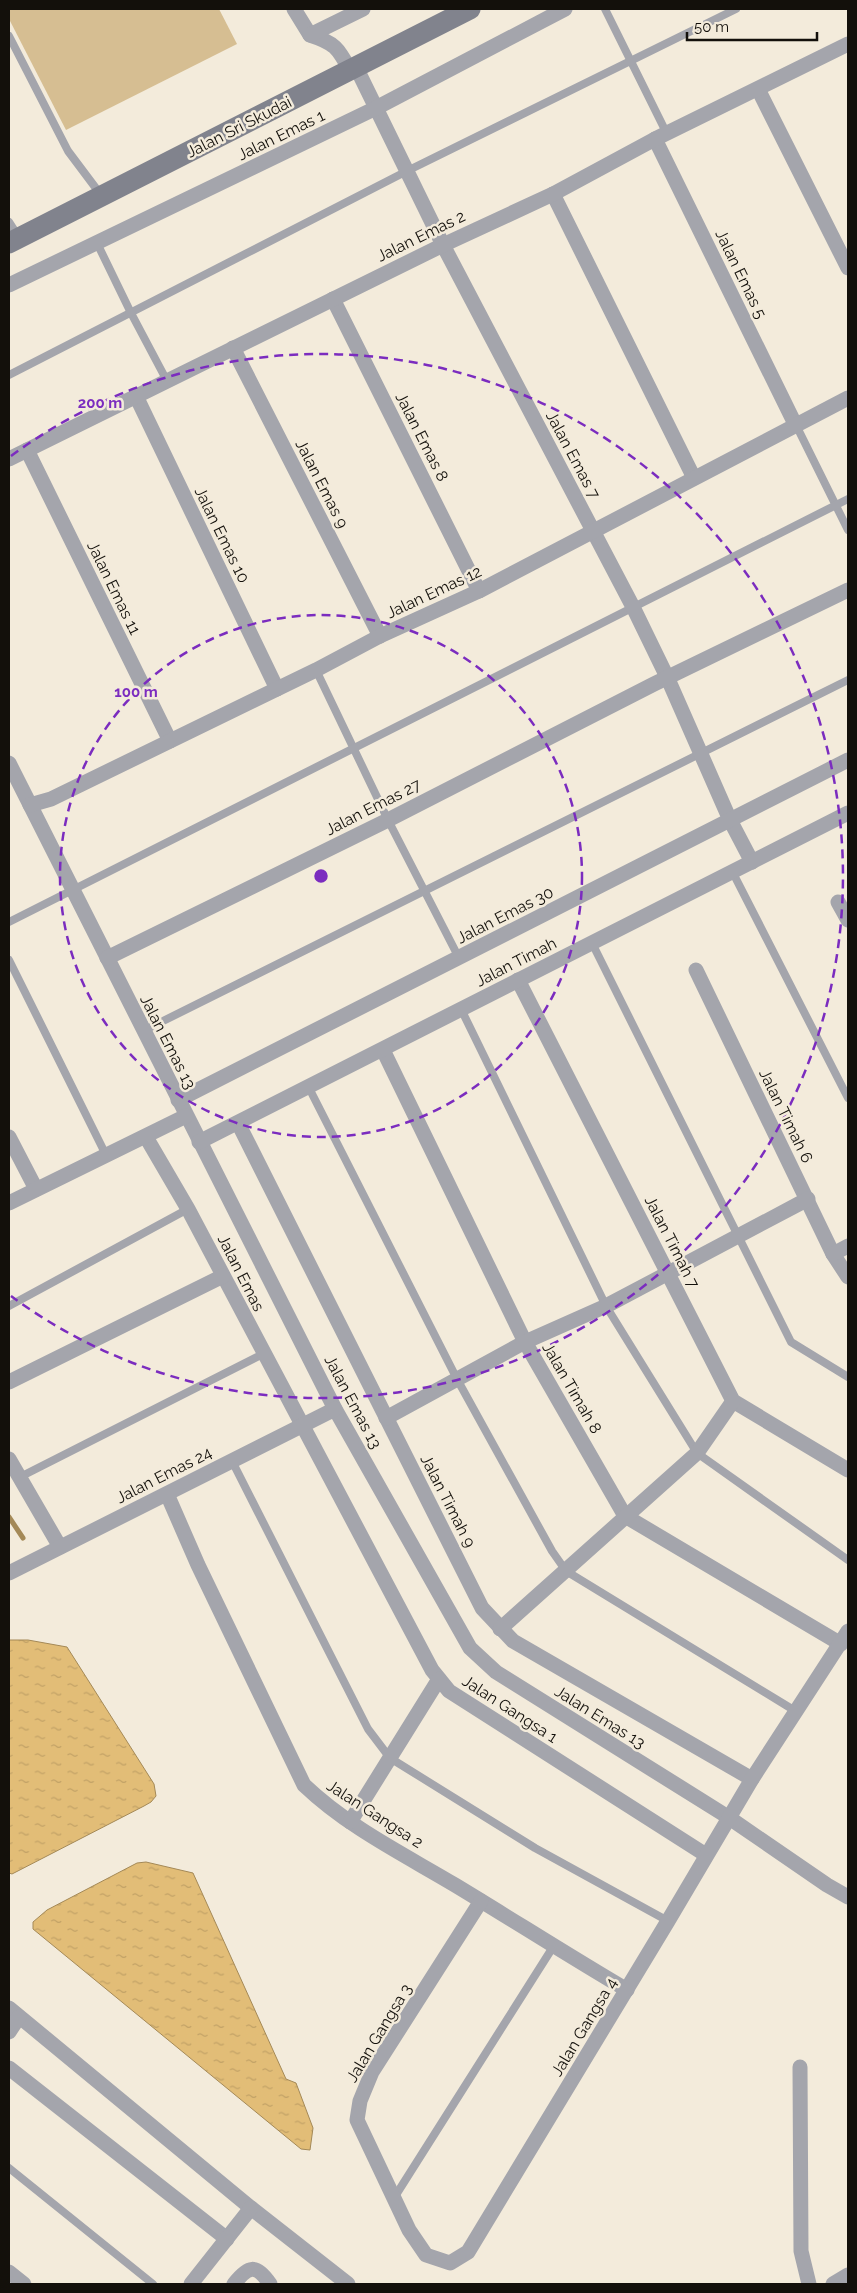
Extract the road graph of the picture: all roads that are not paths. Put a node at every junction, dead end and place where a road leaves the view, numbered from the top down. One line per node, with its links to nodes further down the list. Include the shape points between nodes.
1 (294, 9): 7 (street)
2 (363, 9): 7 (street)
3 (470, 9): 11 (street, Jalan Sri Skudai)
4 (565, 9): 13 (street, Jalan Emas 1)
5 (605, 9): 10 (lane)
6 (736, 9): 10 (lane)
7 (310, 35): 11 (street, Jalan Emas 7, via 337,47)
8 (9, 36): 17 (lane, via 68,151)
9 (848, 44): 12 (street, Jalan Emas 2)
10 (631, 60): 14 (lane); 15 (lane)
11 (353, 69): 13 (street, Jalan Emas 7); 17 (street, Jalan Sri Skudai)
12 (758, 89): 14 (street, Jalan Emas 2); 21 (street)
13 (376, 108): 15 (street, Jalan Emas 7); 19 (street, Jalan Emas 1)
14 (661, 137): 16 (street, Jalan Emas 2); 30 (street, Jalan Emas 5)
15 (408, 171): 20 (street, Jalan Emas 7); 24 (lane)
16 (553, 194): 20 (street, Jalan Emas 2); 33 (street)
17 (102, 197): 18 (street, Jalan Sri Skudai)
18 (12, 234)
19 (97, 243): 22 (street, Jalan Emas 1); 24 (lane)
20 (442, 244): 23 (street, Jalan Emas 2); 37 (street, Jalan Emas 7)
21 (848, 268)
22 (9, 285)
23 (333, 298): 25 (street, Jalan Emas 2); 39 (street, Jalan Emas 8)
24 (131, 313): 26 (lane); 27 (lane)
25 (233, 348): 27 (street, Jalan Emas 2); 41 (street, Jalan Emas 9)
26 (9, 375)
27 (167, 381): 28 (street, Jalan Emas 2)
28 (136, 396): 31 (street, Jalan Emas 2); 45 (street, Jalan Emas 10)
29 (848, 398): 30 (street, Jalan Emas 12)
30 (796, 424): 33 (street, Jalan Emas 12); 35 (lane)
31 (27, 450): 32 (street, Jalan Emas 2); 46 (street, Jalan Emas 11)
32 (9, 459)
33 (694, 478): 37 (street, Jalan Emas 12)
34 (848, 499): 35 (lane)
35 (836, 506): 36 (lane); 40 (lane)
36 (848, 530)
37 (594, 532): 39 (street, Jalan Emas 12); 40 (street, Jalan Emas 7)
38 (848, 590): 44 (street, Jalan Emas 27)
39 (479, 591): 41 (street, Jalan Emas 12)
40 (633, 607): 44 (street, Jalan Emas 7); 47 (lane)
41 (380, 636): 42 (street, Jalan Emas 12)
42 (316, 670): 45 (street, Jalan Emas 12); 47 (lane)
43 (848, 680): 48 (lane)
44 (661, 682): 48 (street, Jalan Emas 7); 53 (street, Jalan Emas 27)
45 (277, 689): 46 (street, Jalan Emas 12)
46 (170, 741): 51 (street, Jalan Emas 12, via 51,799)
47 (353, 748): 53 (lane); 58 (lane)
48 (700, 753): 54 (street, Jalan Emas 7); 57 (lane)
49 (848, 760): 54 (street, Jalan Emas 30)
50 (9, 763): 51 (street, Jalan Emas 13)
51 (30, 805): 58 (street, Jalan Emas 13)
52 (848, 814): 55 (street, Jalan Timah)
53 (388, 820): 57 (lane); 63 (street, Jalan Emas 27)
54 (730, 820): 55 (street, Jalan Emas 7); 64 (street, Jalan Emas 30)
55 (752, 862): 56 (street, Jalan Timah)
56 (734, 873): 62 (street, Jalan Timah); 72 (lane)
57 (424, 890): 64 (lane); 69 (lane)
58 (73, 891): 61 (lane); 63 (street, Jalan Emas 13)
59 (838, 902): 60 (street)
60 (848, 920)
61 (9, 922)
62 (592, 943): 67 (street, Jalan Timah); 84 (lane)
63 (107, 958): 69 (street, Jalan Emas 13)
64 (459, 958): 73 (street, Jalan Emas 30)
65 (9, 960): 79 (lane)
66 (696, 970): 81 (street, Jalan Timah 6)
67 (518, 980): 68 (street, Jalan Timah); 87 (street, Jalan Timah 7)
68 (461, 1009): 70 (street, Jalan Timah); 91 (lane)
69 (143, 1031): 73 (street, Jalan Emas 13)
70 (383, 1050): 71 (street, Jalan Timah); 92 (street, Jalan Timah 8)
71 (308, 1086): 75 (street, Jalan Timah); 95 (lane)
72 (848, 1098)
73 (178, 1100): 74 (street, Jalan Emas 13)
74 (186, 1116): 76 (street); 78 (street, Jalan Emas 13)
75 (238, 1124): 78 (street, Jalan Timah); 99 (street, Jalan Timah 9)
76 (146, 1137): 79 (street); 83 (street, Jalan Emas)
77 (9, 1138): 80 (street)
78 (199, 1142): 98 (street, Jalan Emas 13)
79 (106, 1155): 80 (street)
80 (36, 1189): 82 (street)
81 (808, 1199): 84 (street); 86 (street, Jalan Timah 6)
82 (9, 1203)
83 (188, 1209): 88 (street, Jalan Emas); 90 (lane)
84 (738, 1237): 87 (street); 94 (lane, via 792,1342)
85 (848, 1246): 86 (street)
86 (833, 1254): 89 (street, Jalan Timah 6)
87 (669, 1274): 91 (street); 97 (street, Jalan Timah 7)
88 (223, 1276): 93 (street, Jalan Emas); 96 (street)
89 (848, 1276)
90 (9, 1306)
91 (606, 1306): 92 (street); 101 (lane)
92 (525, 1342): 95 (street); 107 (street, Jalan Timah 8)
93 (263, 1354): 100 (street, Jalan Emas); 105 (lane)
94 (848, 1377)
95 (457, 1379): 99 (street); 111 (lane)
96 (9, 1382)
97 (733, 1401): 101 (street); 104 (street)
98 (335, 1409): 100 (street, Jalan Emas 24); 118 (street, Jalan Emas 13, via 470,1648 496,1672)
99 (386, 1418): 112 (street, Jalan Timah 9, via 482,1608)
100 (302, 1426): 103 (street, Jalan Emas 24); 114 (street, Jalan Gangsa 1)
101 (696, 1453): 107 (street); 109 (lane)
102 (9, 1459): 105 (street)
103 (232, 1461): 106 (street, Jalan Emas 24); 116 (lane, via 368,1729)
104 (848, 1470)
105 (20, 1477): 108 (street)
106 (167, 1494): 108 (street, Jalan Emas 24); 119 (street, Jalan Gangsa 2, via 304,1785 327,1807)
107 (625, 1516): 111 (street); 113 (street, Jalan Timah 8)
108 (60, 1547): 110 (street, Jalan Emas 24)
109 (848, 1560)
110 (10, 1569)
111 (566, 1571): 112 (street); 115 (lane)
112 (500, 1629): 117 (street, Jalan Timah 9, via 513,1641)
113 (845, 1638): 115 (street, Jalan Gangsa 4)
114 (439, 1679): 116 (street); 120 (street, Jalan Gangsa 1, via 449,1691)
115 (796, 1712): 117 (street, Jalan Gangsa 4)
116 (390, 1758): 119 (street); 123 (lane, via 536,1848)
117 (752, 1779): 118 (street, Jalan Gangsa 4)
118 (728, 1818): 120 (street, Jalan Gangsa 4); 121 (street, Jalan Emas 13)
119 (350, 1822): 122 (street, Jalan Gangsa 2)
120 (706, 1855): 123 (street, Jalan Gangsa 4)
121 (848, 1897)
122 (481, 1901): 124 (street, Jalan Gangsa 2); 131 (street, Jalan Gangsa 3, via 372,2072 360,2101 358,2120)
123 (668, 1921): 125 (street, Jalan Gangsa 4)
124 (553, 1947): 125 (street, Jalan Gangsa 2); 131 (lane)
125 (627, 1990): 134 (street, Jalan Gangsa 4)
126 (14, 2013): 127 (street); 132 (street)
127 (9, 2032)
128 (800, 2067): 143 (street, via 801,2251)
129 (9, 2068): 133 (street)
130 (9, 2168): 138 (lane)
131 (394, 2198): 134 (street, Jalan Gangsa 3, via 409,2230 426,2255 450,2263)
132 (251, 2208): 133 (street); 142 (street)
133 (227, 2239): 139 (street)
134 (468, 2252)
135 (9, 2272): 137 (street)
136 (848, 2274): 144 (street)
137 (24, 2284)
138 (153, 2284)
139 (191, 2284)
140 (234, 2284): 141 (street, via 244,2271 252,2269 263,2274)
141 (270, 2284)
142 (348, 2284)
143 (809, 2284)
144 (832, 2284)

